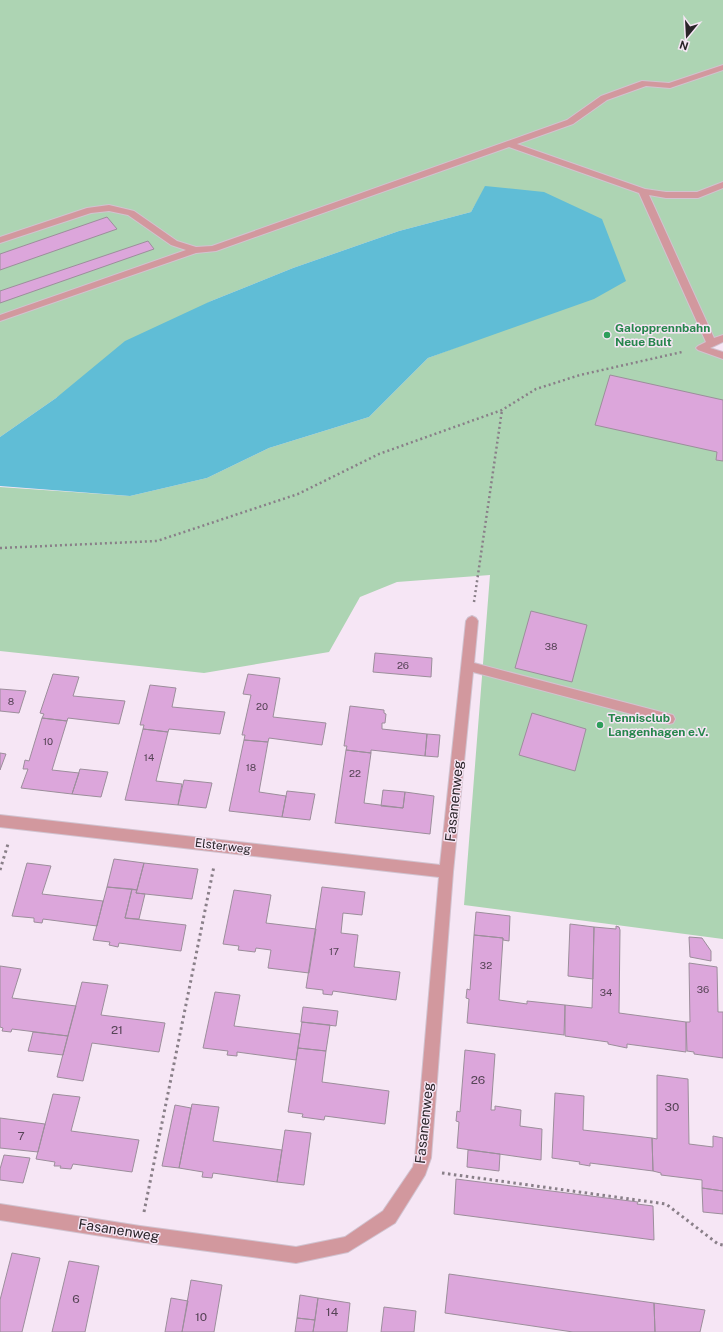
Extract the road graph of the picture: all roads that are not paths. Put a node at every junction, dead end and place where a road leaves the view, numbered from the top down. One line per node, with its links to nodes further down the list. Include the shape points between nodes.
1 (723, 67): 2 (street, via 670,86 645,83 604,98 570,122)
2 (510, 144): 4 (street); 6 (street, via 213,249)
3 (723, 185): 4 (street, via 698,195 666,195)
4 (642, 191): 9 (street)
5 (0, 240): 6 (street, via 90,210 109,208 131,213 174,243)
6 (195, 250): 7 (street)
7 (0, 318)
8 (723, 338): 9 (street)
9 (711, 344): 10 (street, via 701,348)
10 (723, 356)
11 (472, 621): 12 (street, Fasanenweg)
12 (467, 666): 13 (street); 15 (street, Fasanenweg)
13 (669, 718)
14 (0, 821): 15 (street, Elsterweg)
15 (446, 872): 16 (street, Fasanenweg, via 423,1158 420,1170 389,1217 348,1244 296,1255)
16 (0, 1212)

